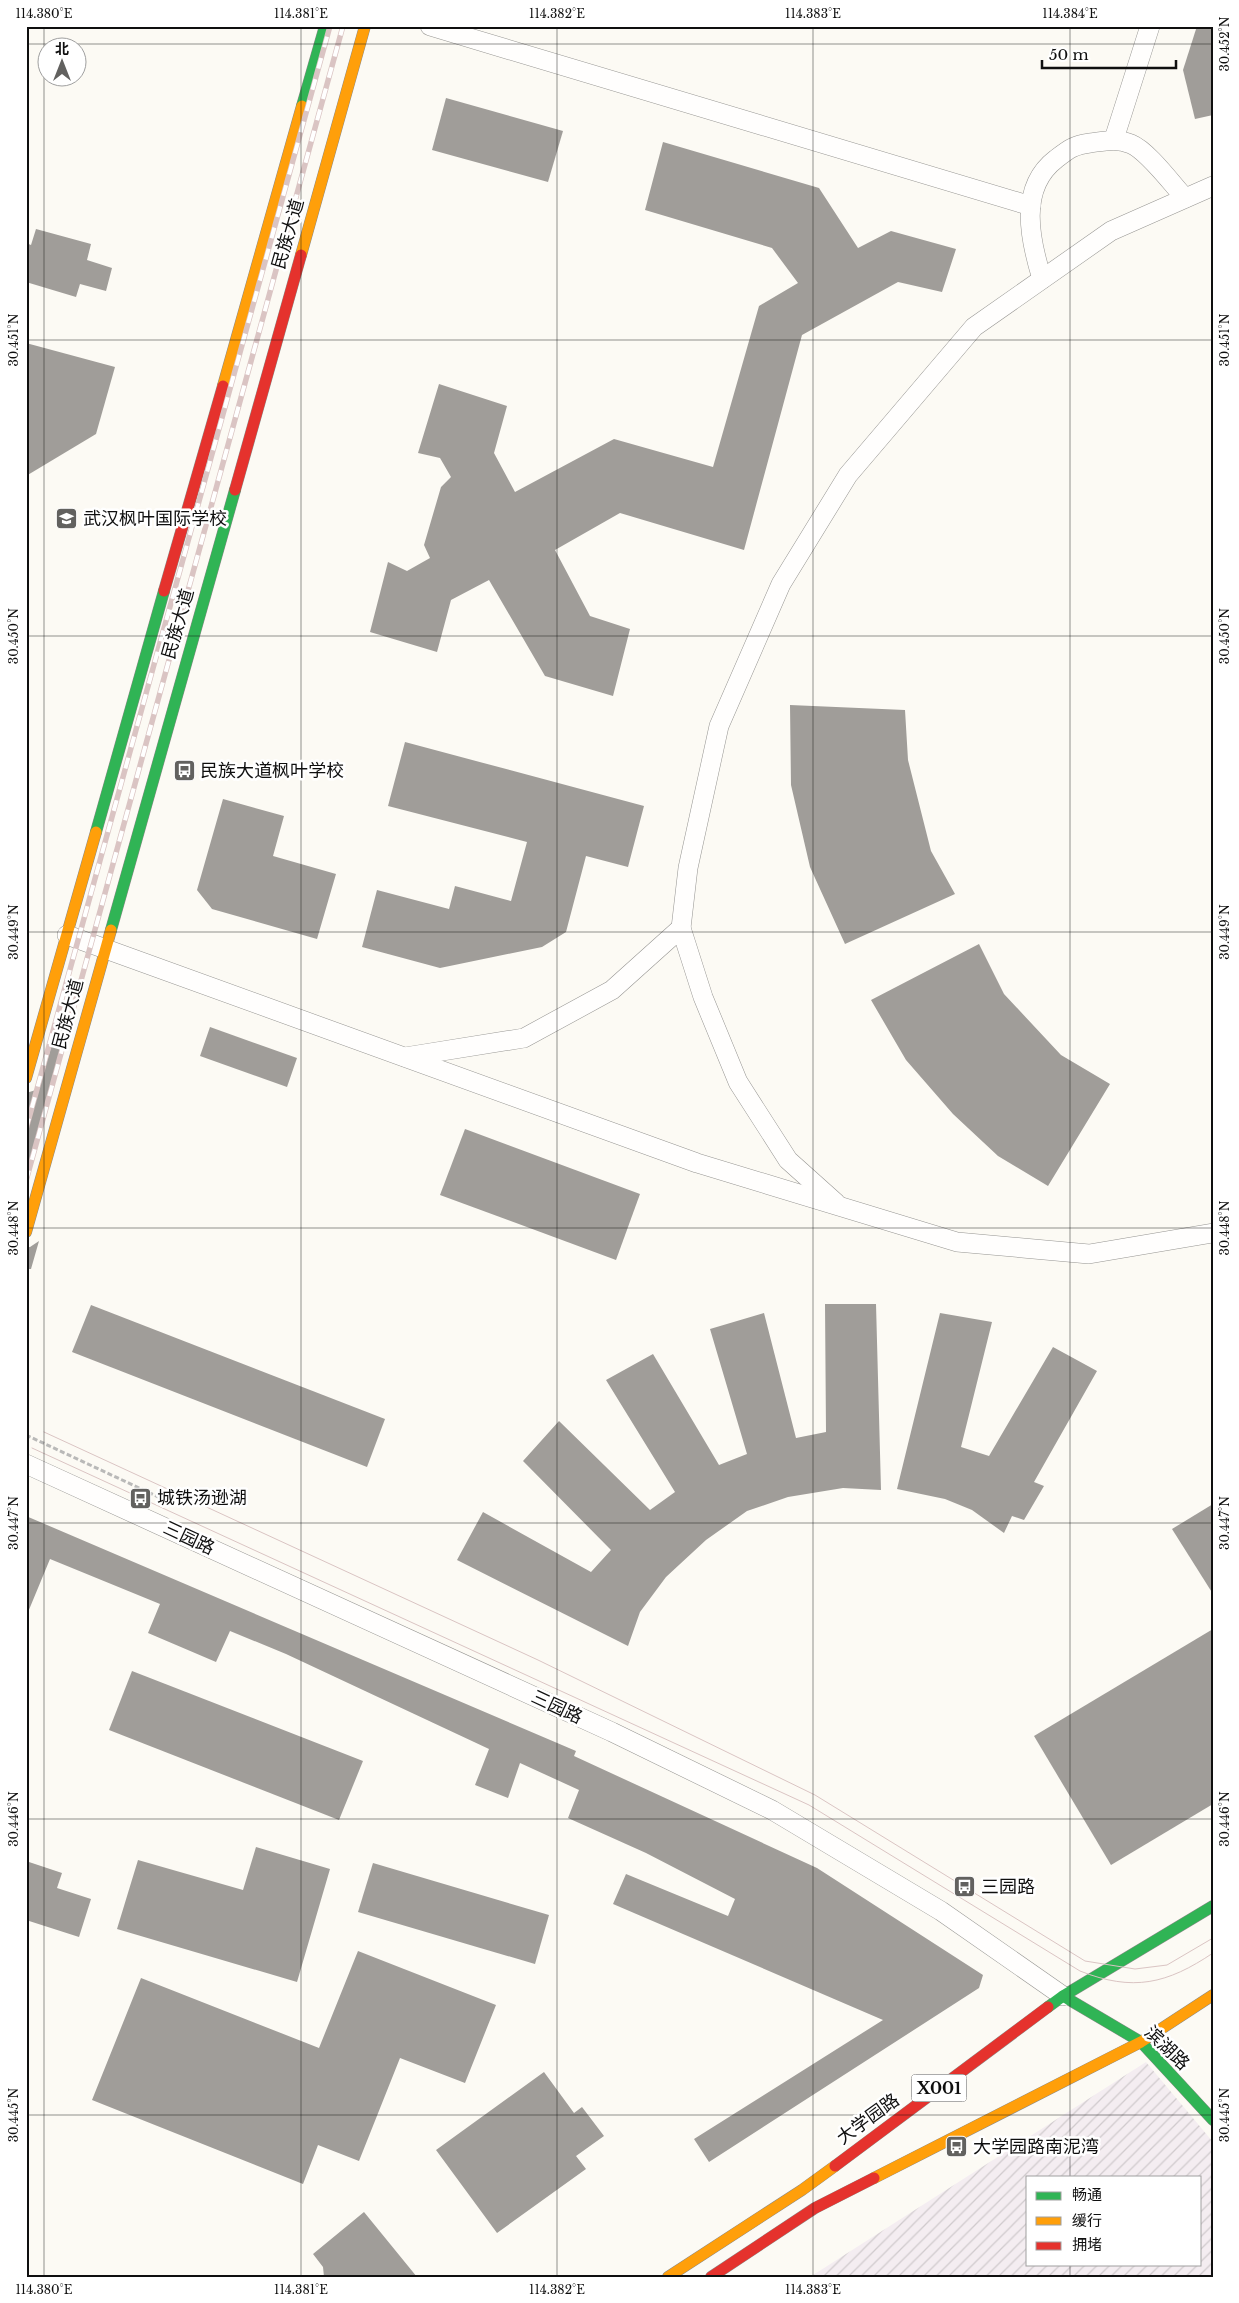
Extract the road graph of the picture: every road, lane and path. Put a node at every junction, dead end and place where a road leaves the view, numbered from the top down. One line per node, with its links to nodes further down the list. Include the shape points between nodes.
1 (324, 26): 11 (main road, 民族大道)
2 (365, 26): 12 (main road, 民族大道)
3 (430, 26): 8 (street)
4 (1150, 26): 5 (street)
5 (1114, 139): 7 (street, via 1133,144); 8 (street, via 1074,146 1050,164 1035,185)
6 (1213, 186): 7 (street)
7 (1185, 198): 9 (street, via 1111,231)
8 (1031, 206): 9 (street, via 1030,230)
9 (1042, 279): 10 (street, via 974,327 848,475 781,584 719,726 688,868)
10 (681, 928): 13 (street, via 612,990 524,1038); 15 (street, via 703,998 738,1082 788,1160)
11 (67, 935): 12 (street); 14 (main road, 民族大道)
12 (104, 949): 13 (street); 16 (main road, 民族大道)
13 (404, 1057): 15 (street, via 697,1163)
14 (26, 1078)
15 (840, 1207): 17 (street, via 957,1242 1089,1254)
16 (26, 1232)
17 (1213, 1233)
18 (26, 1435): 20 (path)
19 (26, 1464): 23 (street, 三园路, via 612,1732 772,1810 941,1911)
20 (168, 1501)
21 (1213, 1906): 23 (main road, 大学园路 / X001)
22 (1213, 1995): 24 (main road)
23 (1063, 1996): 24 (main road, 滨湖路); 26 (main road, 大学园路 / X001, via 802,2190)
24 (1141, 2042): 25 (main road, 滨湖路); 27 (main road, via 815,2208)
25 (1213, 2120)
26 (668, 2277)
27 (711, 2277)

